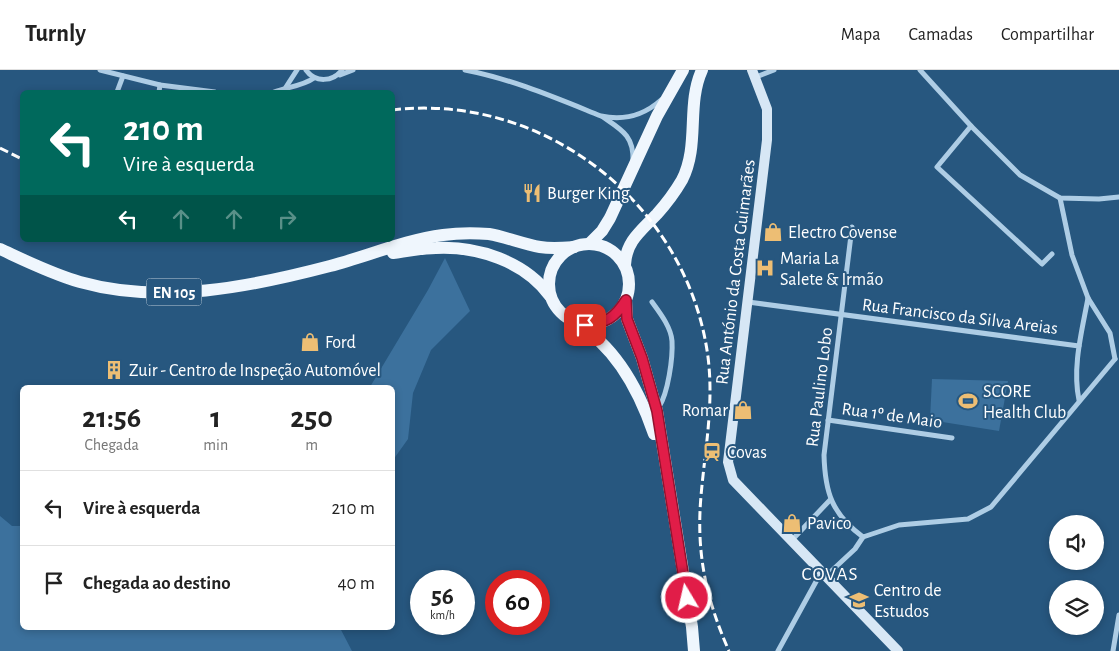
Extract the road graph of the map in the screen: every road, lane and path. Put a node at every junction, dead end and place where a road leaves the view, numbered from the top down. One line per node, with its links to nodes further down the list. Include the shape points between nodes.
1 (100, 70): 12 (street)
2 (297, 70): 16 (street)
3 (306, 70): 14 (street)
4 (342, 70): 13 (street)
5 (353, 70): 13 (street)
6 (465, 70): 22 (street, via 536,90)
7 (683, 70): 17 (main road)
8 (702, 70): 33 (main road, via 694,99 693,141 682,179 668,202 636,236 626,254)
9 (774, 70): 11 (street)
10 (920, 70): 23 (street)
11 (754, 73): 38 (main road, Rua António da Costa Guimarães, via 767,109 767,140)
12 (123, 76): 15 (street); 18 (street)
13 (335, 77): 14 (street)
14 (314, 78): 16 (street)
15 (160, 85): 19 (street); 20 (street)
16 (286, 87): 21 (street)
17 (672, 87): 22 (street, via 652,108 640,114 624,118); 24 (main road)
18 (117, 90)
19 (159, 90)
20 (199, 90)
21 (279, 90)
22 (601, 116): 24 (street, via 630,140)
23 (971, 126): 26 (street, via 1020,174); 31 (street, via 937,167 1042,264)
24 (632, 170): 28 (main road, via 606,225)
25 (1119, 197): 26 (street)
26 (1060, 198): 35 (street, via 1072,255)
27 (852, 227): 39 (street, Rua Paulino Lobo)
28 (588, 244): 29 (main road, EN 105); 33 (main road, EN 105, via 610,249)
29 (574, 246): 32 (main road, EN 105, via 539,247 490,234 459,234 416,240); 34 (main road, via 556,261 550,272)
30 (0, 249): 32 (main road, EN 105, via 81,282 150,292 197,292 237,286)
31 (1052, 254)
32 (351, 259): 34 (main road, EN 105, via 435,248 471,250 508,262 534,278)
33 (625, 265): 36 (main road, EN 105, via 629,276)
34 (550, 296): 40 (main road, EN 105, via 555,306)
35 (1088, 298): 41 (street); 42 (street, via 1110,333)
36 (626, 300): 40 (main road, via 620,311 598,324); 44 (main road, EN 105, via 627,319)
37 (652, 302): 44 (street, via 672,340 664,400)
38 (748, 302): 39 (street, Rua Francisco da Silva Areias); 50 (main road, Rua António da Costa Guimarães, via 728,462 733,480)
39 (842, 314): 41 (street, Rua Francisco da Silva Areias); 45 (street, Rua Paulino Lobo)
40 (573, 322): 47 (main road, EN 105, via 593,334 628,377 649,418)
41 (1079, 346): 43 (street, via 1076,384)
42 (1117, 359): 43 (street)
43 (1079, 400): 49 (street, via 991,507 968,519 898,525)
44 (657, 411): 47 (main road, EN 105)
45 (828, 420): 46 (street, Rua 1º de Maio); 48 (street, Rua Paulino Lobo, via 824,455)
46 (952, 438)
47 (666, 471): 53 (main road, EN 105)
48 (830, 500): 49 (street, Rua Paulino Lobo, via 849,526); 50 (street)
49 (863, 537): 51 (street, via 855,549)
50 (792, 540): 51 (main road)
51 (824, 574): 54 (street, via 818,578); 55 (main road)
52 (1119, 615): 56 (street)
53 (694, 651)
54 (778, 651)
55 (898, 651)
56 (1113, 651)

